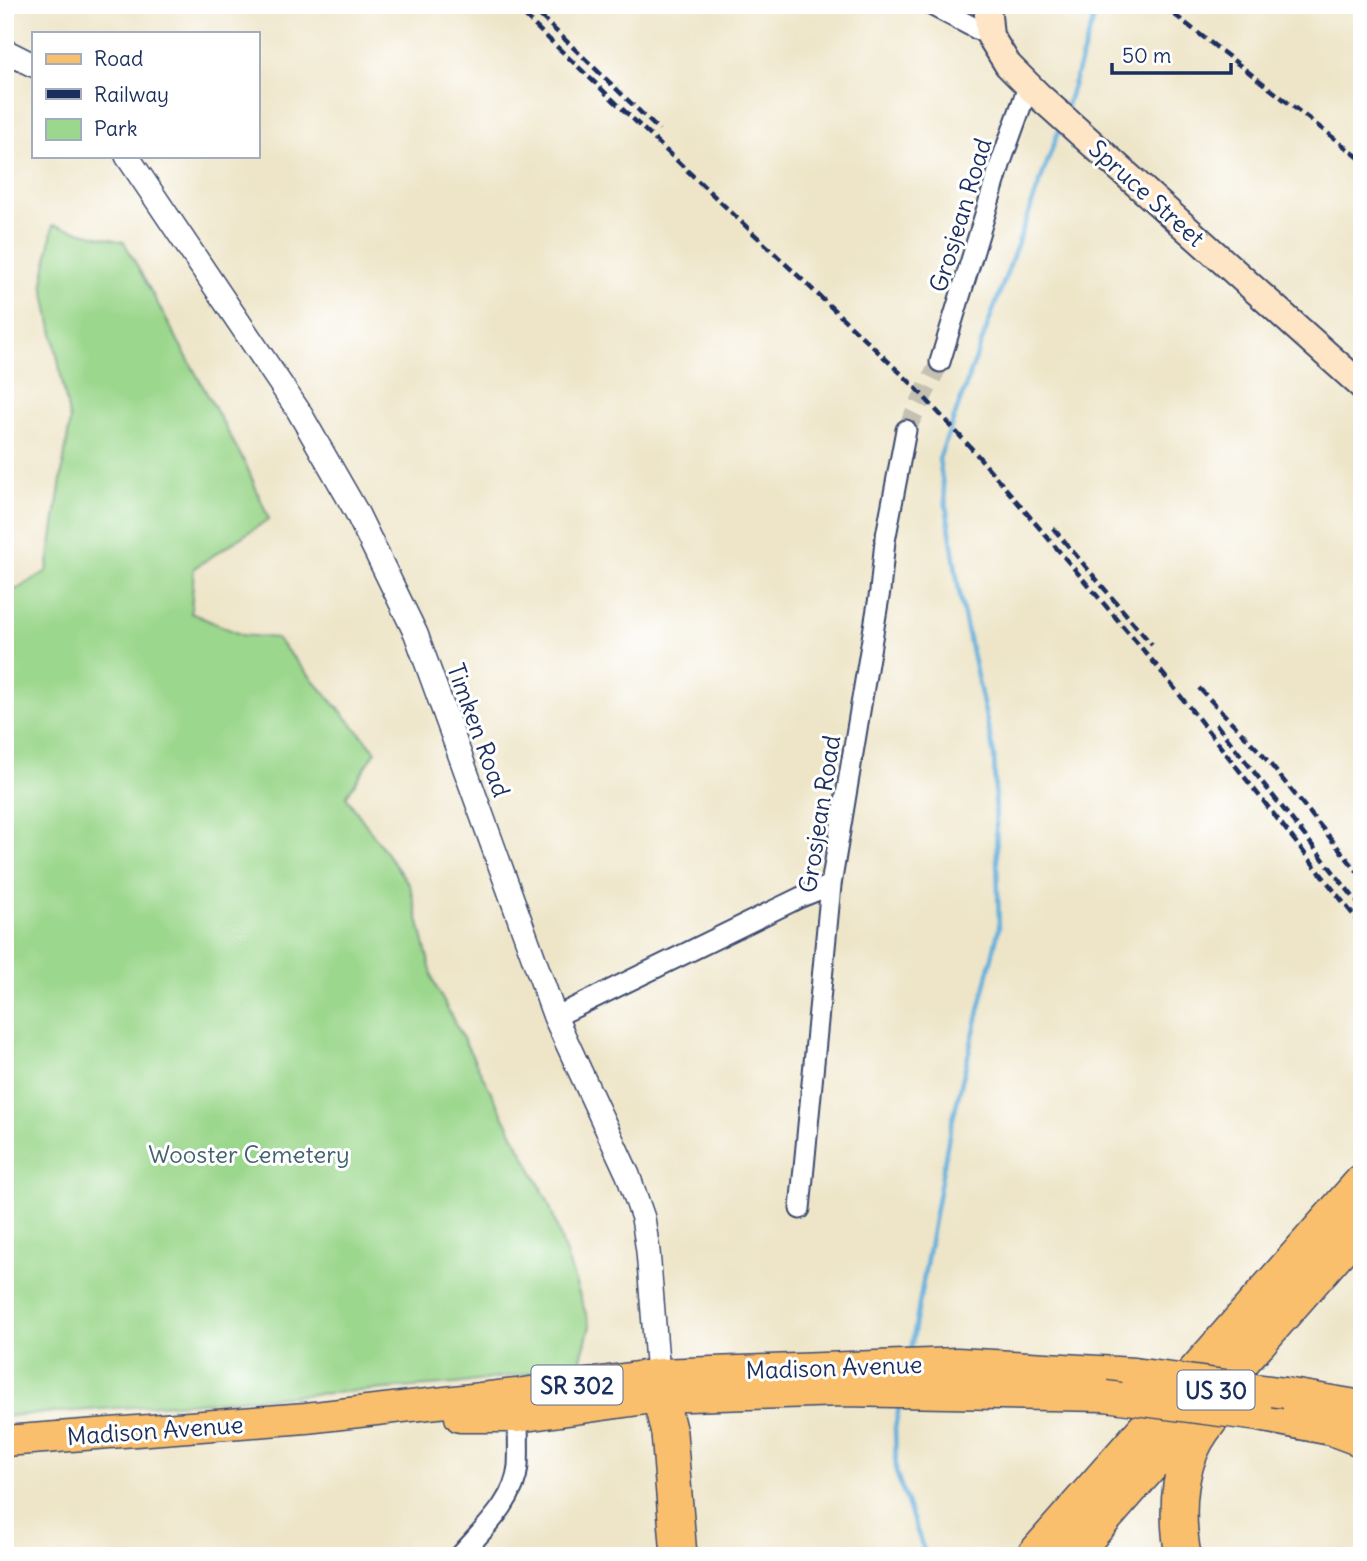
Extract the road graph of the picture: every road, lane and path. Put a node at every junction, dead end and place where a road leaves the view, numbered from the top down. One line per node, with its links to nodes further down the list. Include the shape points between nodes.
1 (931, 5): 3 (street, Spruce Street)
2 (987, 5): 3 (main road)
3 (989, 36): 6 (main road, Spruce Street, via 1008,65)
4 (5, 51): 5 (street)
5 (32, 64)
6 (1034, 90): 8 (street, Grosjean Road, via 1001,162); 9 (main road, Spruce Street)
7 (128, 158): 12 (street, Timken Road, via 298,410 387,571 420,645)
8 (940, 362)
9 (1362, 386)
10 (906, 430): 11 (street, Grosjean Road)
11 (831, 885): 12 (street); 14 (street, Grosjean Road)
12 (555, 1017): 18 (street, Timken Road, via 628,1175 643,1218)
13 (1362, 1182): 23 (highway, US 30)
14 (800, 1209)
15 (1362, 1224): 29 (highway, US 30)
16 (1362, 1244): 30 (highway, via 1203,1427 1191,1449 1178,1496)
17 (846, 1378): 18 (main road, Madison Avenue / SR 302); 21 (main road, Madison Avenue / SR 302, bridge, via 950,1391 1105,1396); 21 (main road, Madison Avenue / SR 302, bridge, via 957,1363 1133,1373 1285,1393)
18 (659, 1386): 19 (main road, Madison Avenue / SR 302); 20 (main road, Madison Avenue / SR 302, via 516,1394); 25 (highway, via 652,1437); 26 (highway, via 669,1433)
19 (517, 1417): 20 (main road, Madison Avenue / SR 302); 24 (street, via 514,1486)
20 (306, 1418): 22 (main road, Madison Avenue / SR 302)
21 (1356, 1428)
22 (5, 1441)
23 (1126, 1452): 27 (highway, via 1082,1485); 28 (highway, US 30)
24 (460, 1556)
25 (662, 1556)
26 (679, 1556)
27 (1018, 1556)
28 (1034, 1556)
29 (1071, 1556)
30 (1183, 1556)

